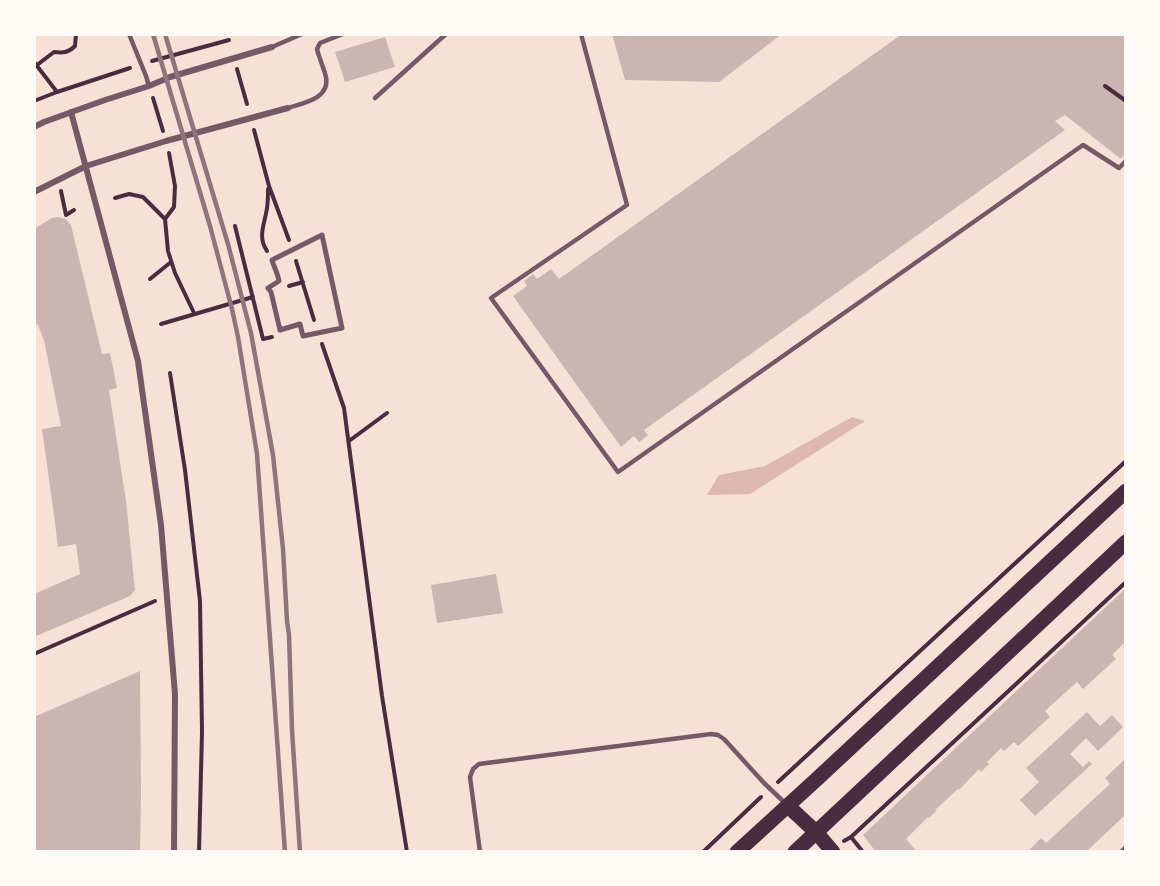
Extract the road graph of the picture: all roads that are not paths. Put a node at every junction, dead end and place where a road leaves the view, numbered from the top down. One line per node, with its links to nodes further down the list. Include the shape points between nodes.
1 (129, 34): 7 (lane)
2 (302, 34): 6 (lane)
3 (343, 34): 9 (lane, via 320,43 317,49 327,80 323,92 316,99)
4 (446, 34): 8 (lane)
5 (581, 34): 12 (lane, via 627,205 491,298 618,472 1083,145 1119,168)
6 (272, 47): 7 (street)
7 (149, 86): 10 (street)
8 (375, 98)
9 (288, 108): 13 (street)
10 (70, 112): 11 (street); 13 (street)
11 (34, 127)
12 (1125, 161)
13 (86, 166): 14 (street); 22 (street, via 138,361 161,525 175,694)
14 (34, 192)
15 (272, 292): 15 (street, via 268,288 279,281 272,260 322,235 342,327 303,336 300,324 280,330)
16 (1125, 491): 18 (main road)
17 (1125, 542): 19 (main road)
18 (788, 806): 19 (main road); 23 (lane, via 724,739 711,734 480,764 472,769 470,777); 24 (main road)
19 (816, 832): 21 (main road); 25 (main road)
20 (1125, 848): 26 (street)
21 (832, 849)
22 (174, 852)
23 (480, 852)
24 (737, 852)
25 (795, 852)
26 (1122, 852)

